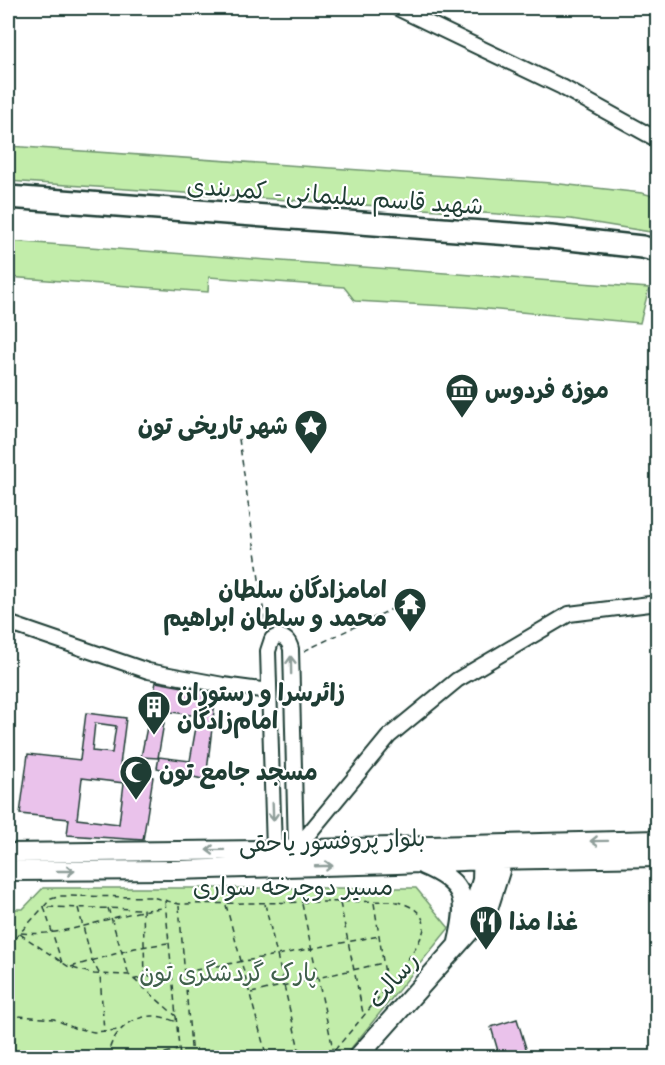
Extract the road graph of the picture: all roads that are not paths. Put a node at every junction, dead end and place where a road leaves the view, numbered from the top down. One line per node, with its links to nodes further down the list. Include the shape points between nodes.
1 (397, 8): 2 (street, via 562,87)
2 (657, 140)
3 (8, 197): 4 (highway, شهید قاسم سلیمانی - کمربندی, via 562,238)
4 (657, 251)
5 (657, 603): 10 (street, via 569,614 457,680 389,736)
6 (8, 623): 7 (street, via 148,671)
7 (269, 691): 10 (street, one-way to 7, via 291,657 289,642 278,636 268,645); 11 (street, one-way to 11)
8 (657, 840): 14 (main road, بلوار پروفسور یاحقی, one-way to 14)
9 (396, 846): 10 (main road, بلوار پروفسور یاحقی); 14 (main road, بلوار پروفسور یاحقی); 16 (main road)
10 (296, 849): 11 (main road, بلوار پروفسور یاحقی)
11 (274, 850): 12 (main road, بلوار پروفسور یاحقی, one-way to 12)
12 (8, 853)
13 (657, 857): 15 (main road, بلوار پروفسور یاحقی)
14 (493, 858): 15 (main road, بلوار پروفسور یاحقی); 16 (main road, بلوار پروفسور یاحقی); 18 (main road, رسالت); 19 (main road, رسالت)
15 (538, 859): 18 (main road, via 505,876)
16 (397, 864): 17 (main road, بلوار پروفسور یاحقی, one-way to 16); 19 (main road, via 421,864 456,885 462,896 464,916)
17 (8, 871)
18 (487, 912): 19 (main road, رسالت)
19 (461, 939): 20 (main road, رسالت)
20 (357, 1058)

